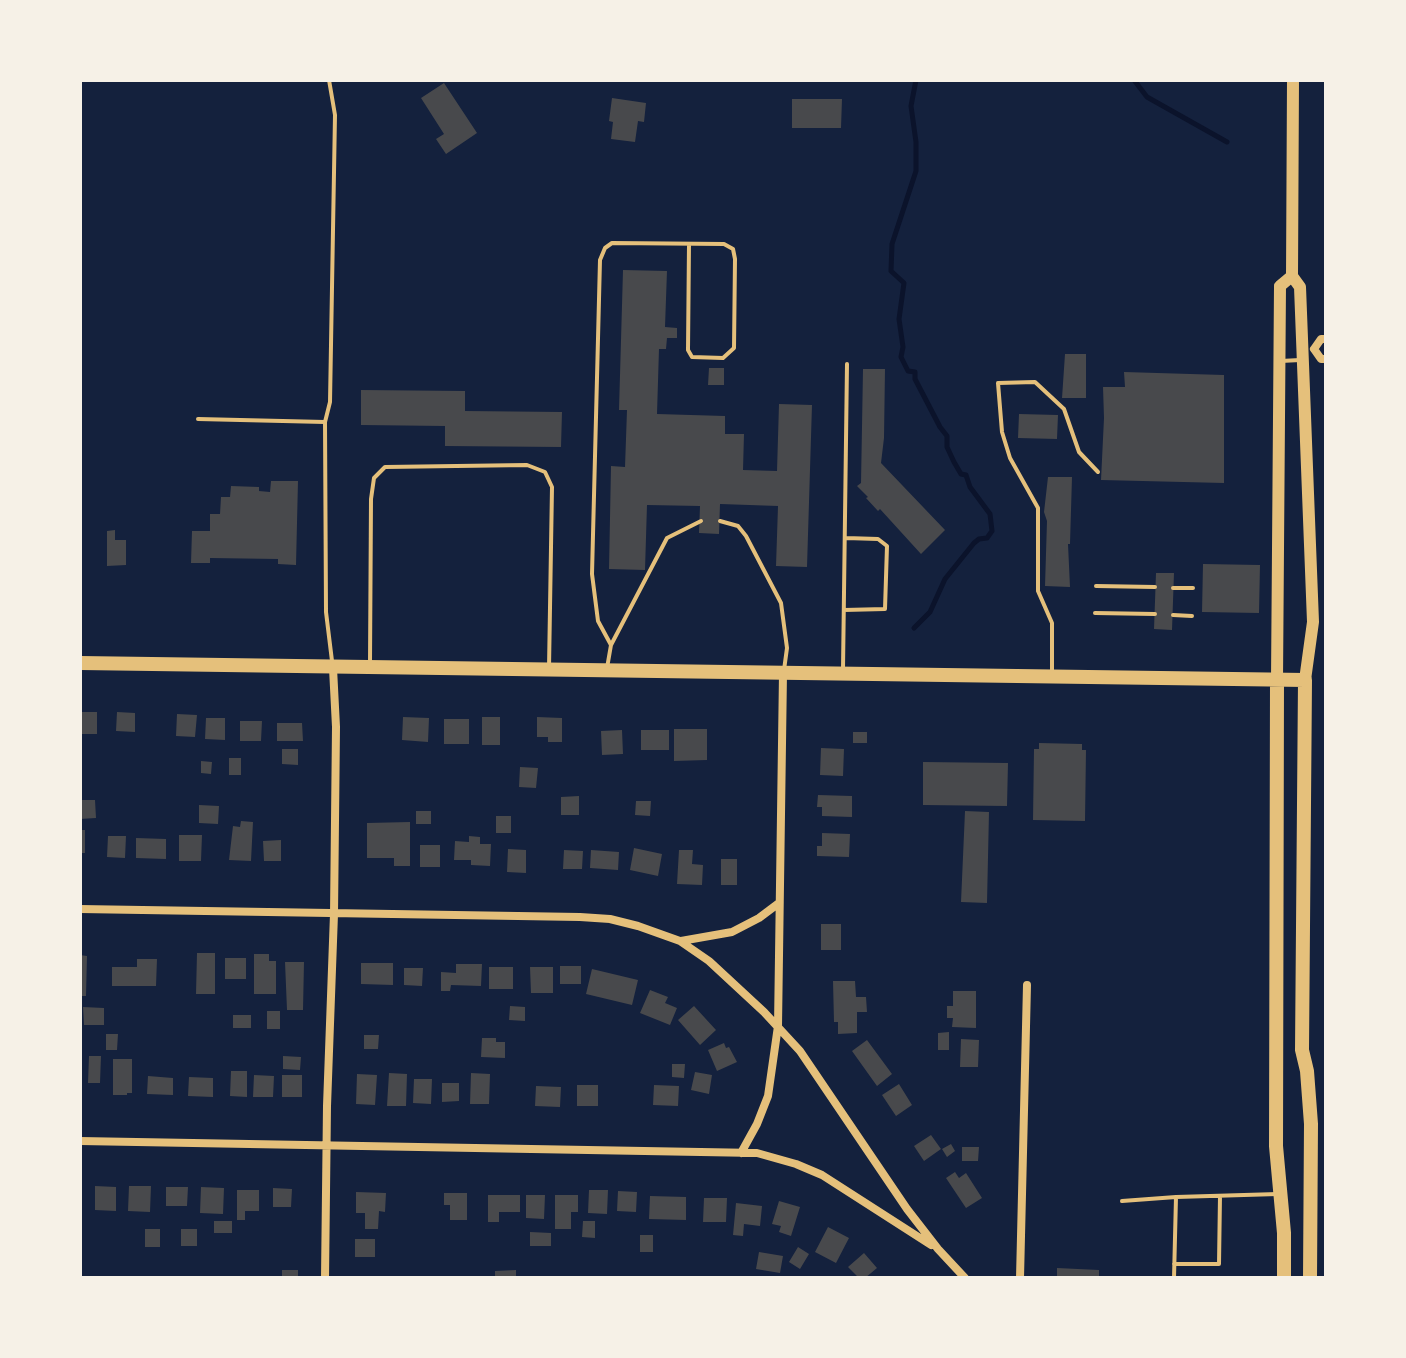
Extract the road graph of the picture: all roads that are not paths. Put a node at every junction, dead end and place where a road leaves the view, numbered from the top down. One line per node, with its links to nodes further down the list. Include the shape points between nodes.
1 (329, 80): 11 (lane, via 335,115 330,402)
2 (1293, 80): 4 (main road)
3 (689, 244): 3 (lane, via 733,249 734,348 723,358 692,357 688,350); 25 (lane, via 612,243 600,260 592,574 598,621)
4 (1292, 276): 6 (main road, via 1300,287); 8 (main road, via 1280,286)
5 (1326, 339): 6 (street)
6 (1306, 352): 7 (street); 8 (lane); 35 (main road, via 1313,622)
7 (1326, 359)
8 (1280, 361): 34 (main road)
9 (847, 364): 15 (lane)
10 (198, 419): 11 (lane)
11 (325, 422): 27 (lane, via 326,612)
12 (1098, 472): 33 (lane, via 1079,452 1064,409 1035,382 998,383 1010,458 1038,508 1038,591 1052,623)
13 (701, 521): 25 (lane, via 667,538)
14 (720, 521): 31 (lane, via 733,522 746,536 781,603 787,648)
15 (846, 538): 20 (lane); 20 (lane, via 878,539 887,546 885,609)
16 (1096, 586): 17 (lane)
17 (1155, 587)
18 (1173, 588): 19 (lane)
19 (1193, 588)
20 (844, 610): 32 (lane)
21 (1095, 613): 22 (lane)
22 (1155, 614)
23 (1173, 615): 24 (lane)
24 (1192, 616)
25 (611, 645): 30 (lane)
26 (80, 663): 27 (main road)
27 (333, 668): 28 (main road); 38 (street)
28 (370, 668): 29 (main road); 29 (lane, via 374,478 385,467 527,465 545,472 552,487)
29 (549, 670): 30 (main road)
30 (607, 671): 31 (main road)
31 (783, 673): 32 (main road); 36 (street)
32 (843, 674): 33 (main road)
33 (1052, 677): 34 (main road)
34 (1277, 680): 35 (main road); 45 (main road)
35 (1305, 680): 56 (main road, via 1302,1050 1311,1124)
36 (779, 903): 39 (street, via 732,932); 41 (street)
37 (80, 909): 38 (street)
38 (334, 914): 39 (street, via 610,919); 43 (street)
39 (680, 941): 41 (street)
40 (1027, 985): 53 (street)
41 (778, 1026): 44 (street, via 768,1096); 49 (street)
42 (80, 1141): 43 (street)
43 (327, 1146): 44 (street); 51 (street)
44 (741, 1153): 49 (street, via 773,1157 822,1175)
45 (1280, 1194): 46 (lane); 55 (main road)
46 (1220, 1196): 47 (lane); 50 (lane, via 1219,1264)
47 (1176, 1197): 48 (lane); 50 (lane)
48 (1122, 1201)
49 (938, 1249): 52 (street)
50 (1174, 1264): 54 (lane)
51 (325, 1278)
52 (965, 1278)
53 (1020, 1278)
54 (1174, 1278)
55 (1284, 1278)
56 (1310, 1278)

